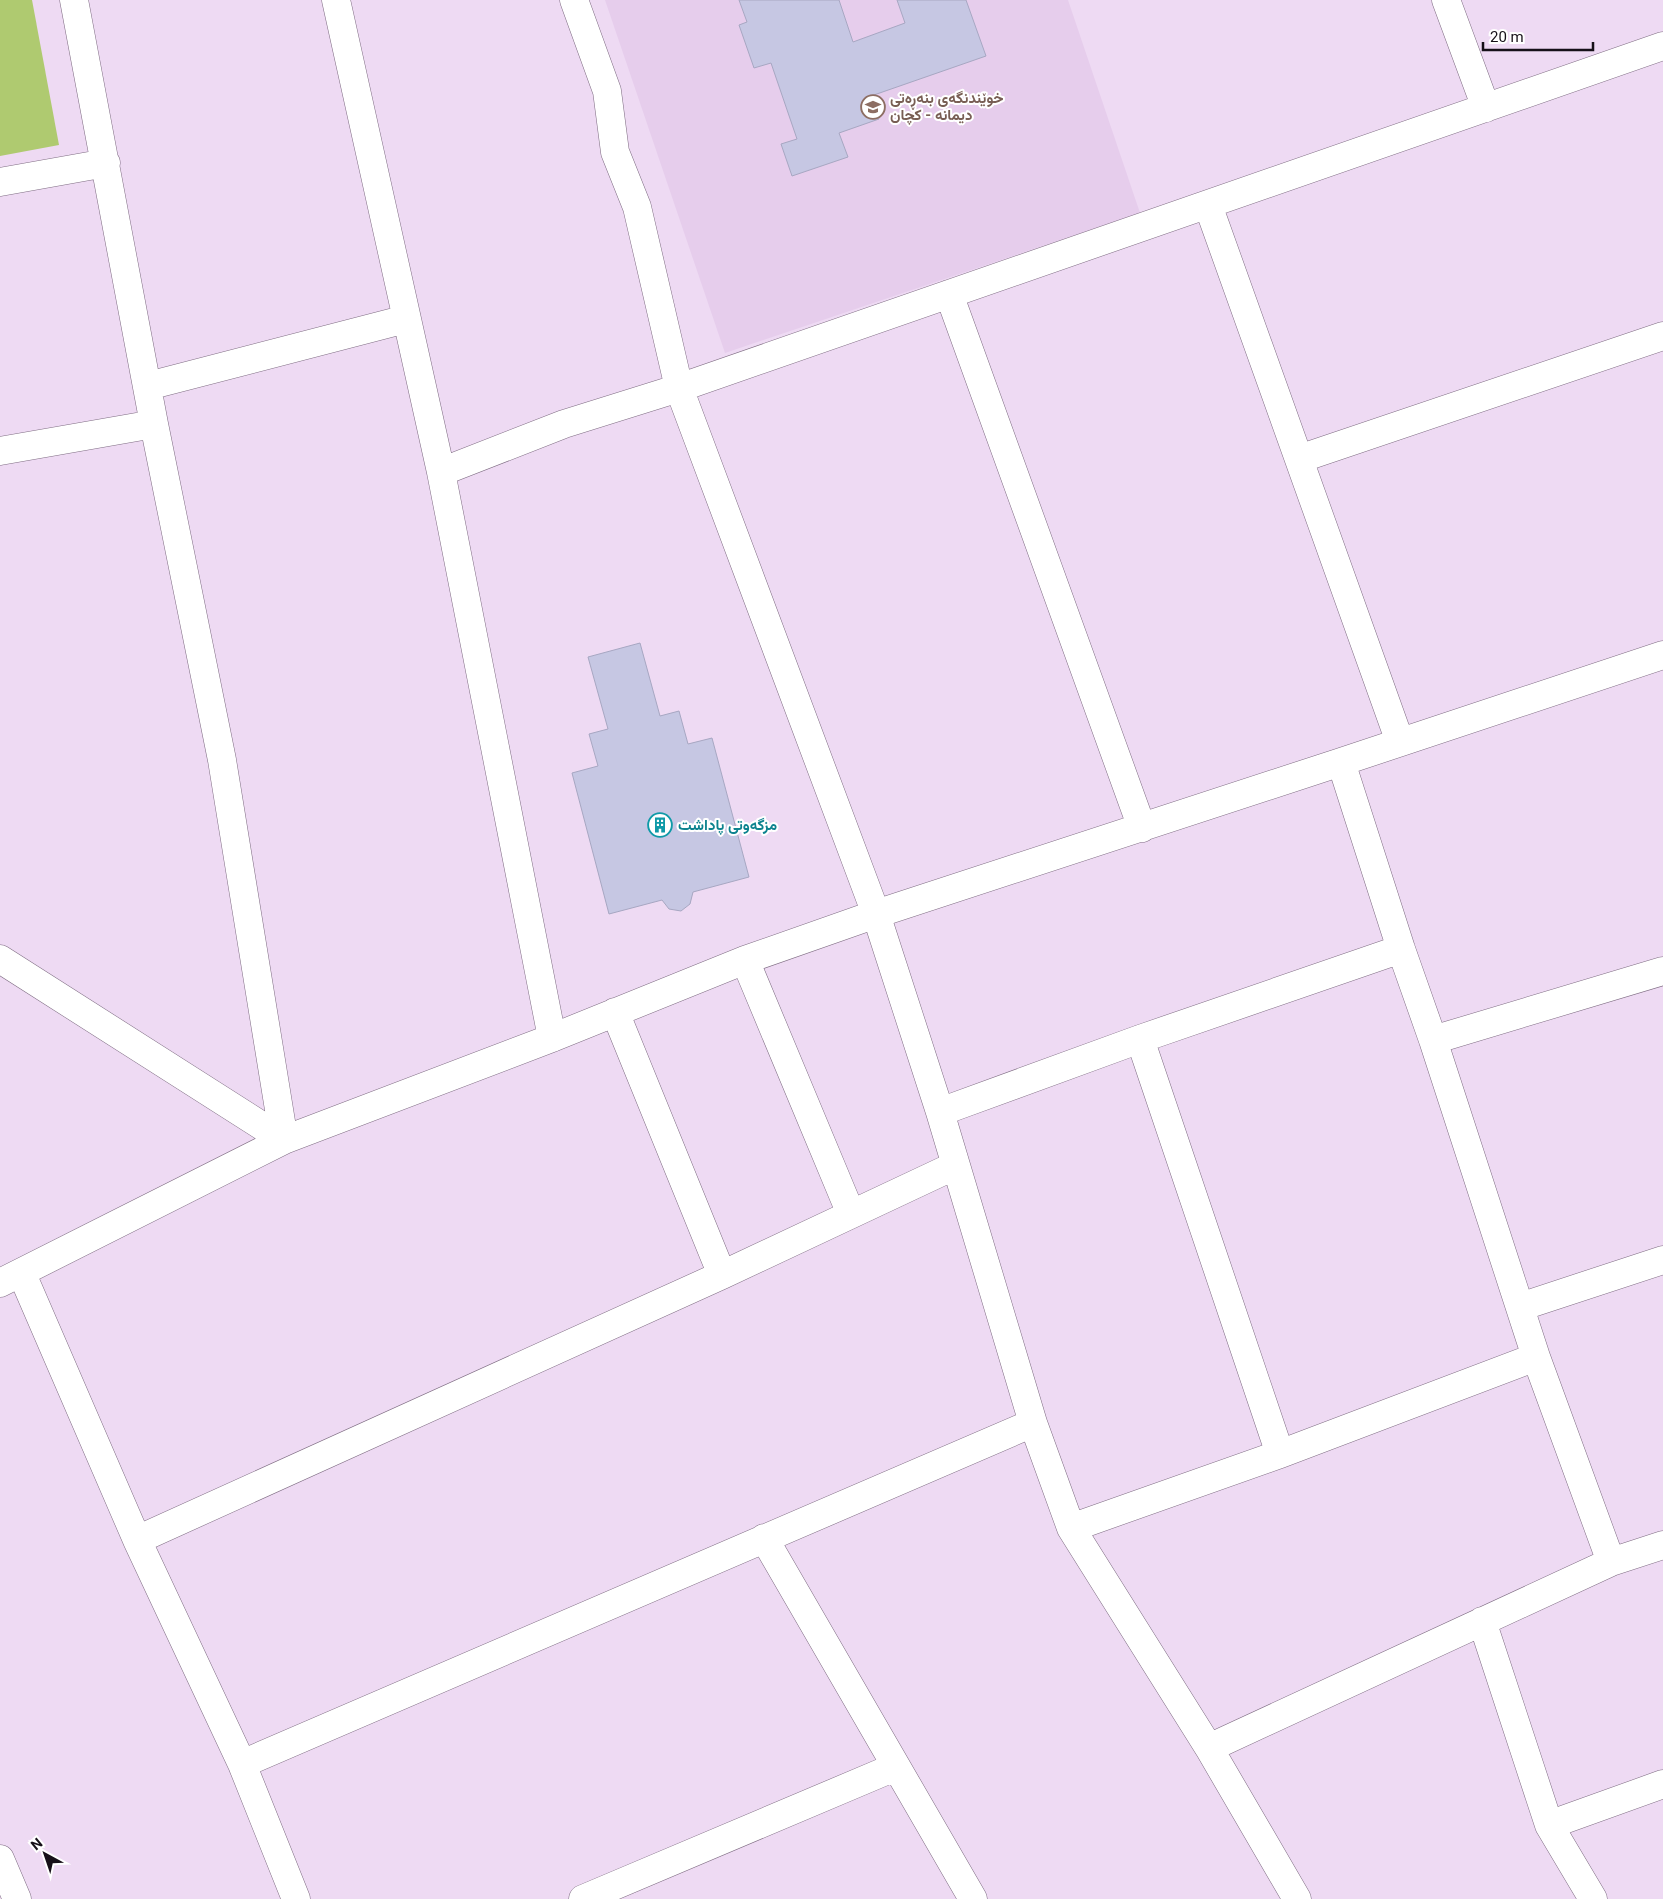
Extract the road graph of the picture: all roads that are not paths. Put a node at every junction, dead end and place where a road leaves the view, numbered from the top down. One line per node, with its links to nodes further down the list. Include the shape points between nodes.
1 (74, 0): 7 (street)
2 (336, 0): 11 (street)
3 (574, 0): 14 (street, via 607,92 615,152 637,207)
4 (1446, 0): 6 (street)
5 (1663, 46): 6 (street)
6 (1486, 108): 9 (street)
7 (106, 163): 8 (street); 13 (street)
8 (0, 182)
9 (1208, 205): 10 (street); 17 (street)
10 (949, 294): 14 (street); 22 (street)
11 (406, 318): 13 (street); 18 (street)
12 (1663, 336): 17 (street)
13 (148, 386): 15 (street)
14 (679, 388): 18 (street, via 564,424); 23 (street)
15 (154, 424): 16 (street); 33 (street, via 222,760)
16 (0, 451)
17 (1299, 459): 20 (street)
18 (441, 472): 29 (street)
19 (1663, 655): 20 (street)
20 (1400, 742): 21 (street)
21 (1342, 762): 22 (street); 24 (street)
22 (1142, 828): 23 (street)
23 (876, 914): 26 (street); 32 (street)
24 (1401, 949): 30 (street); 31 (street)
25 (0, 959): 33 (street)
26 (745, 960): 28 (street); 35 (street)
27 (1663, 971): 31 (street)
28 (615, 1012): 29 (street); 37 (street)
29 (552, 1038): 33 (street)
30 (1140, 1038): 32 (street); 42 (street)
31 (1433, 1040): 39 (street)
32 (940, 1112): 34 (street)
33 (284, 1140): 38 (street)
34 (954, 1166): 35 (street); 41 (street)
35 (851, 1214): 37 (street)
36 (1663, 1260): 39 (street)
37 (722, 1275): 45 (street)
38 (11, 1279): 45 (street)
39 (1520, 1307): 40 (street)
40 (1536, 1357): 42 (street); 47 (street)
41 (1033, 1423): 43 (street); 44 (street)
42 (1280, 1454): 43 (street)
43 (1071, 1528): 49 (street)
44 (764, 1538): 50 (street); 51 (street)
45 (137, 1540): 50 (street)
46 (1663, 1545): 47 (street)
47 (1611, 1562): 48 (street)
48 (1482, 1621): 49 (street); 53 (street)
49 (1209, 1748): 59 (street)
50 (242, 1764): 56 (street)
51 (895, 1767): 57 (street); 58 (street)
52 (1663, 1784): 53 (street)
53 (1549, 1824): 60 (street)
54 (2, 1870): 55 (street)
55 (17, 1899)
56 (294, 1899)
57 (583, 1899)
58 (973, 1899)
59 (1297, 1899)
60 (1593, 1899)

